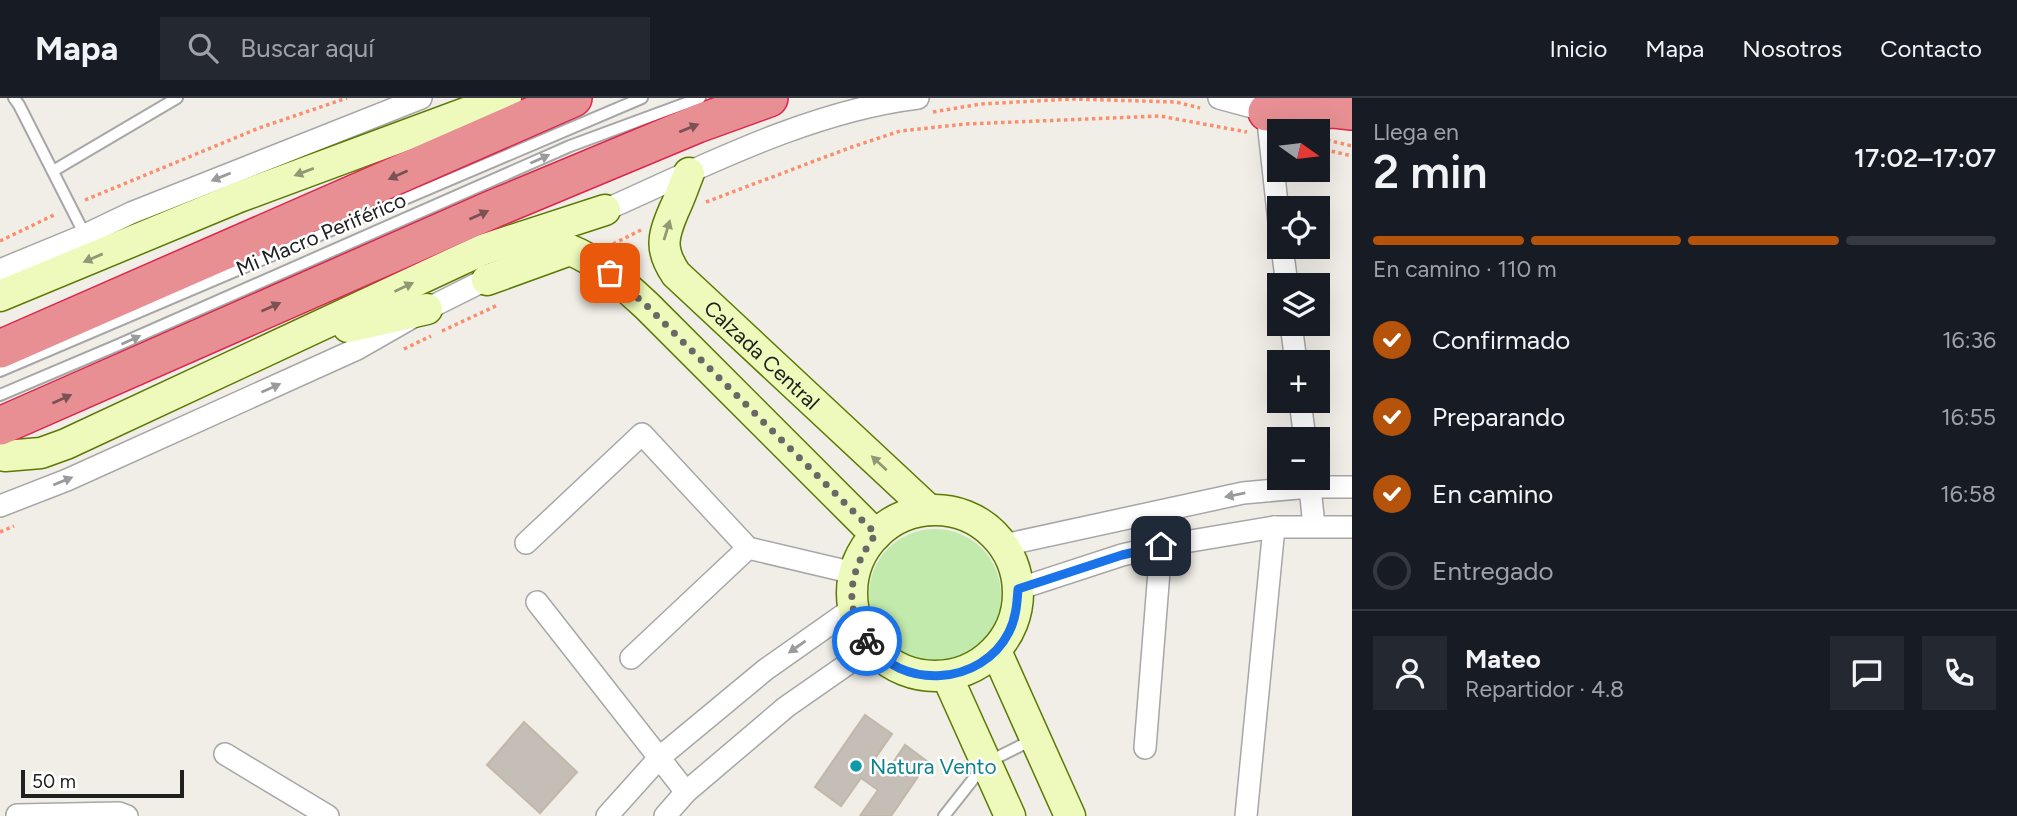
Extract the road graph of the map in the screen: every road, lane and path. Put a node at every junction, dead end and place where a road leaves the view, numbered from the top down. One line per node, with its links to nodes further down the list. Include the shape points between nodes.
1 (13, 98): 19 (lane)
2 (177, 98): 19 (lane)
3 (347, 98): 22 (path, via 259,128)
4 (421, 98): 24 (street, one-way to 24)
5 (506, 98): 29 (street, one-way to 29, via 239,197)
6 (573, 98): 33 (highway, one-way to 33)
7 (642, 98): 34 (lane, Mi Macro Periférico)
8 (699, 98): 35 (lane, one-way to 8, via 570,146)
9 (769, 98): 36 (highway, one-way to 9, via 480,215)
10 (1211, 103): 11 (path, via 1072,99); 12 (street)
11 (925, 105): 20 (street, via 896,101 816,122)
12 (1267, 111): 13 (highway); 14 (street); 21 (street)
13 (1352, 111)
14 (1352, 130)
15 (1330, 140): 16 (path)
16 (1352, 146)
17 (1330, 151): 18 (path)
18 (1352, 156)
19 (54, 171): 22 (lane)
20 (689, 173): 23 (street); 27 (street, Calzada Central, one-way to 20, via 664,242)
21 (1276, 196)
22 (71, 208): 24 (lane); 25 (path)
23 (605, 210): 28 (street); 32 (street, one-way to 23, via 482,250)
24 (85, 235): 26 (street)
25 (0, 241)
26 (0, 270)
27 (676, 274): 30 (street, via 666,272 650,279 645,288); 42 (street, Calzada Central, one-way to 27)
28 (487, 280): 30 (street, via 569,250 610,273); 31 (street)
29 (0, 296)
30 (647, 306): 46 (street)
31 (427, 309): 32 (street); 41 (street, one-way to 31, via 357,349)
32 (274, 348): 36 (street, via 41,453)
33 (0, 349)
34 (0, 371)
35 (0, 395)
36 (3, 441)
37 (1330, 484): 38 (street)
38 (1352, 487)
39 (1267, 490): 48 (street, one-way to 48)
40 (1311, 490): 43 (street)
41 (0, 506)
42 (929, 510): 46 (street, via 910,513); 48 (street, via 958,512 983,524)
43 (1314, 526): 44 (street); 45 (street)
44 (1274, 527): 49 (street); 73 (street)
45 (1352, 527)
46 (876, 534): 51 (street)
47 (526, 543): 50 (street, via 642,433)
48 (1004, 545): 52 (street)
49 (1161, 546): 52 (street); 60 (street)
50 (748, 548): 51 (street); 57 (street)
51 (855, 573): 54 (street)
52 (1018, 589): 56 (street, via 1017,611)
53 (537, 602): 62 (street)
54 (853, 608): 55 (street); 62 (street, one-way to 62, via 765,670)
55 (872, 647): 58 (street, via 893,666 919,675); 64 (street, via 786,707)
56 (996, 651): 58 (street, via 974,667); 59 (street)
57 (631, 658)
58 (947, 676): 63 (street)
59 (1035, 739): 63 (lane); 72 (street)
60 (1145, 748)
61 (225, 754): 67 (street)
62 (660, 757): 64 (street); 68 (street)
63 (986, 763): 70 (lane); 71 (street)
64 (686, 792): 69 (street)
65 (17, 815): 66 (street)
66 (127, 816)
67 (328, 816)
68 (607, 816)
69 (665, 816)
70 (944, 816)
71 (1010, 816)
72 (1070, 816)
73 (1246, 816)

